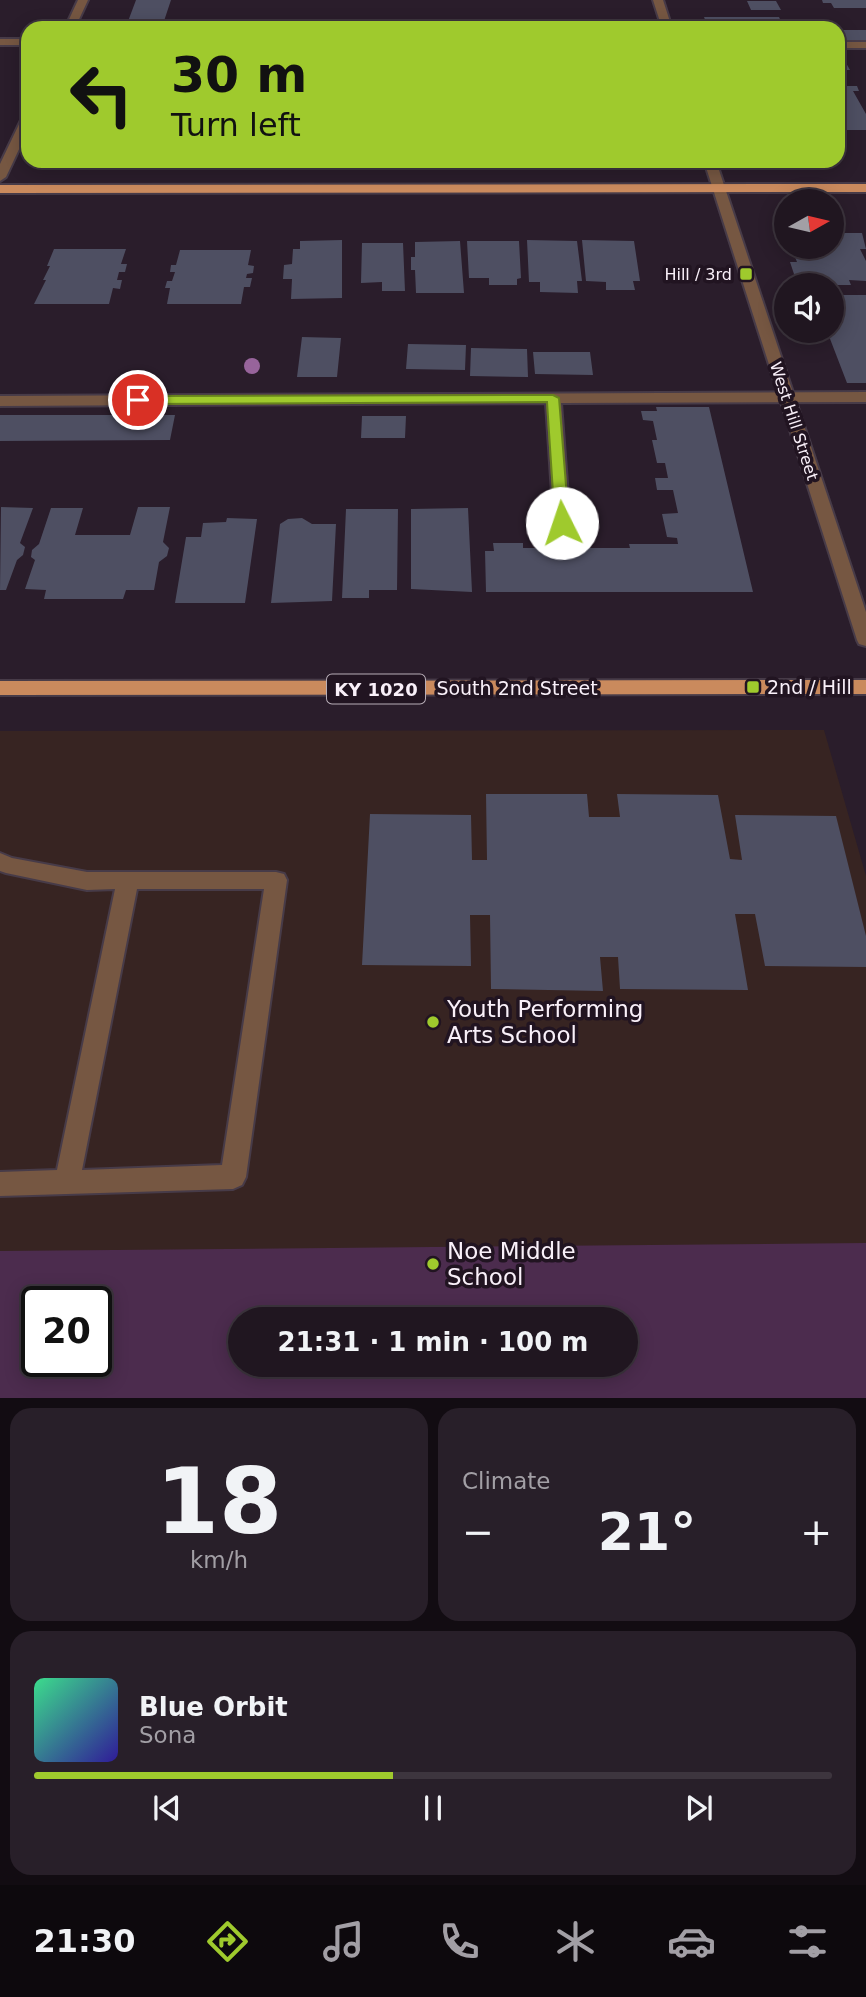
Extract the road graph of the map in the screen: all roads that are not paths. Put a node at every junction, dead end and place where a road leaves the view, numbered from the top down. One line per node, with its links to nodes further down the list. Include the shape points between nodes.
1 (83, 0): 3 (street)
2 (658, 0): 4 (street)
3 (73, 21)
4 (665, 21)
5 (0, 42): 6 (street)
6 (21, 42)
7 (845, 45): 8 (street)
8 (866, 45)
9 (21, 133): 11 (street)
10 (712, 168): 12 (street, West Hill Street)
11 (0, 177)
12 (719, 187): 13 (main road); 14 (main road); 15 (street, West Hill Street)
13 (866, 188)
14 (0, 189)
15 (786, 397): 16 (street); 17 (street); 20 (street, West Hill Street)
16 (866, 397)
17 (553, 398): 18 (street); 19 (lane)
18 (0, 401)
19 (562, 523)
20 (866, 640)
21 (866, 687): 22 (main road, South 2nd Street / KY 1020)
22 (0, 688)
23 (0, 861): 24 (street, via 88,881)
24 (128, 881): 25 (street); 25 (street, via 276,880 233,1177)
25 (68, 1182): 26 (street)
26 (0, 1184)

